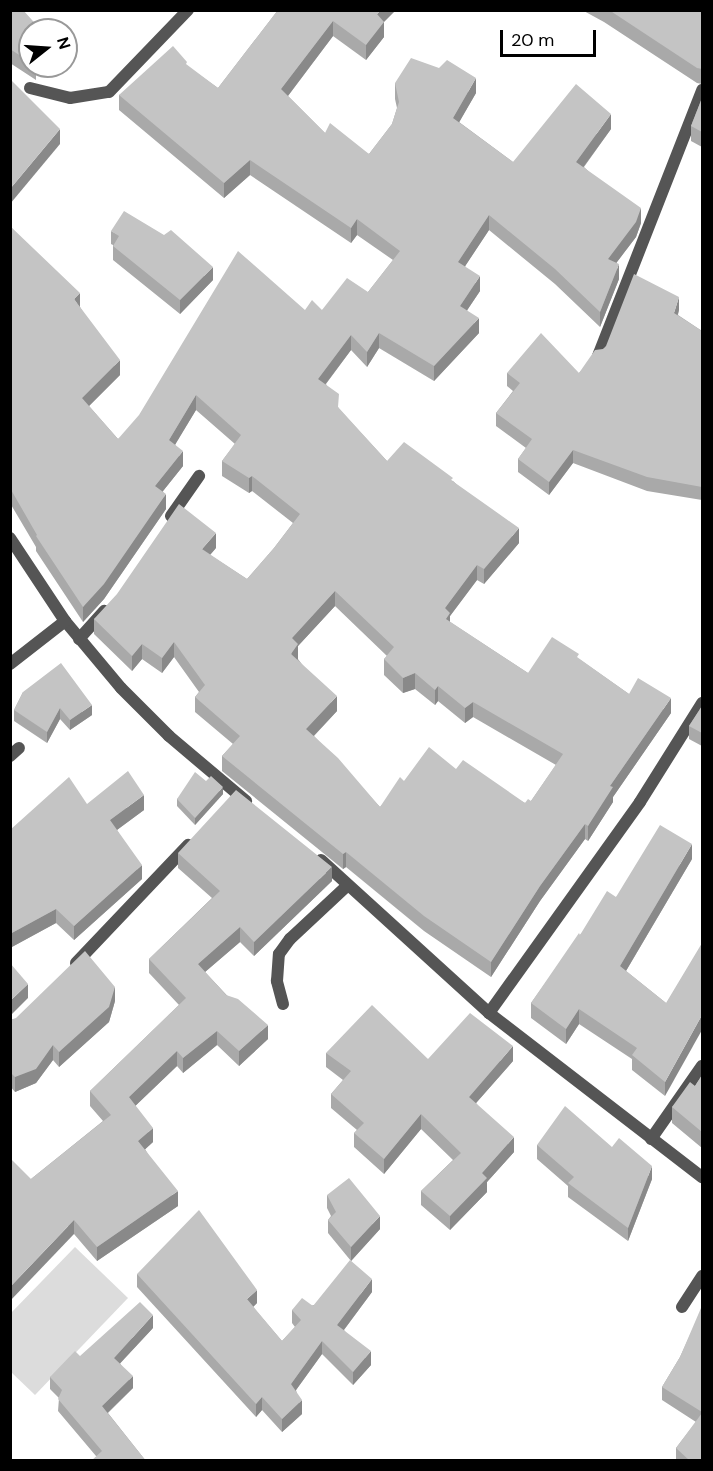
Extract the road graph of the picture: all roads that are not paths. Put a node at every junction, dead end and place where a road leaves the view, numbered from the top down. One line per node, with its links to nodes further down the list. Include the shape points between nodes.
1 (188, 10): 2 (street, via 109,92 70,98)
2 (30, 88)
3 (702, 90): 4 (street)
4 (598, 356)
5 (199, 476): 6 (street)
6 (165, 525)
7 (10, 538): 9 (street)
8 (110, 604): 10 (street)
9 (65, 621): 10 (street); 11 (street)
10 (79, 639): 13 (street, via 121,688 231,797)
11 (10, 664)
12 (702, 703): 19 (street, via 640,802)
13 (253, 807)
14 (197, 835): 17 (street, via 114,927)
15 (306, 849): 16 (street)
16 (348, 885): 18 (street, via 279,954 277,981); 19 (street)
17 (66, 973)
18 (283, 1004)
19 (489, 1013): 21 (street)
20 (702, 1066): 21 (street)
21 (651, 1139): 22 (street)
22 (702, 1177)
23 (702, 1276): 24 (street)
24 (682, 1307)

